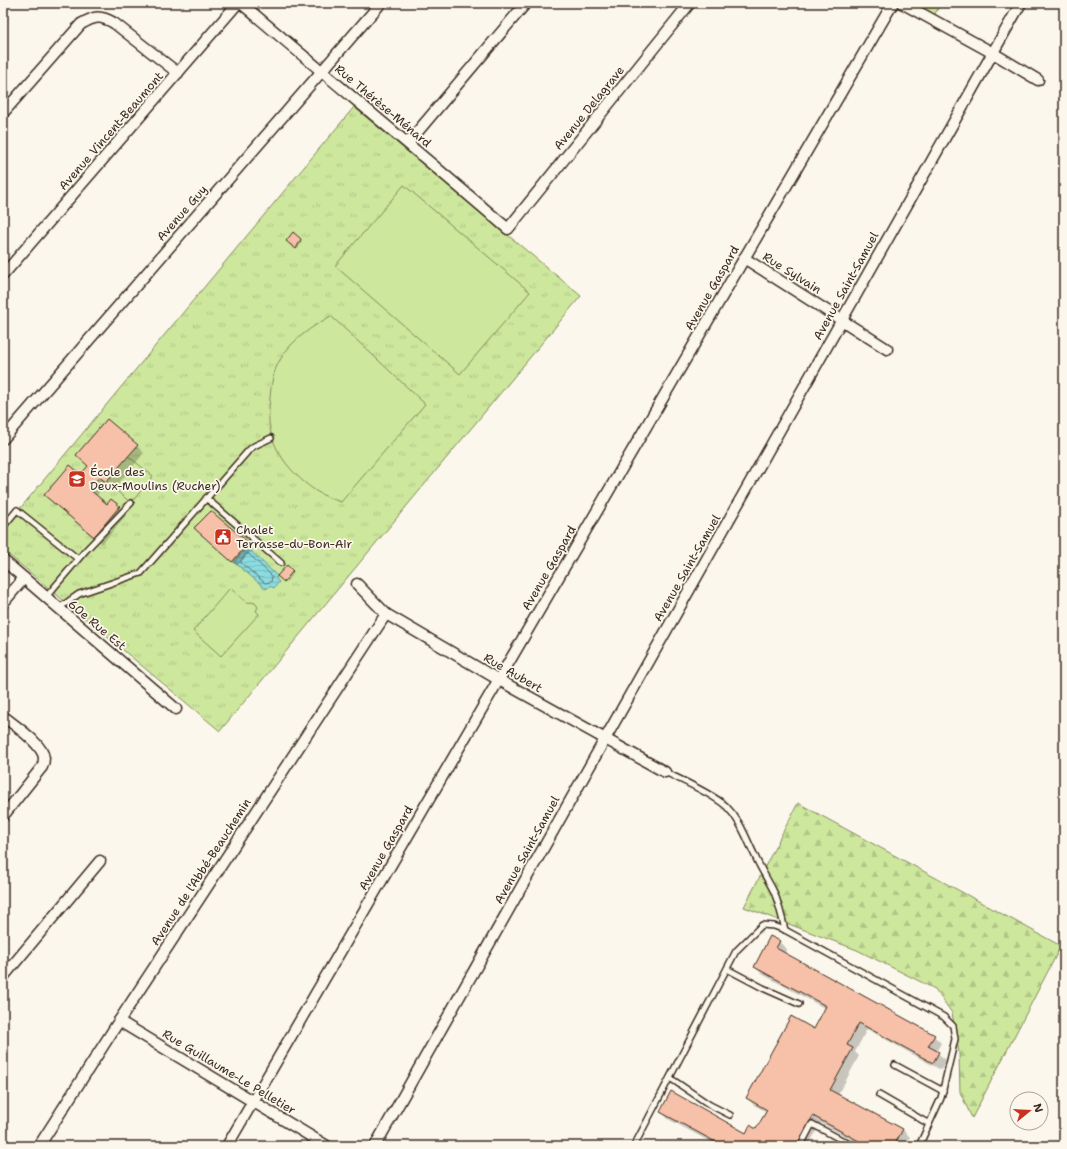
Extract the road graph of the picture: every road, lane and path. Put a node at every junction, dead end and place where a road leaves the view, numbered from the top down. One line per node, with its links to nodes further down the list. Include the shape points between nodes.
1 (240, 3): 9 (street, Rue Thérèse-Ménard); 10 (street, Avenue Vincent-Beaumont)
2 (381, 3): 9 (street, Avenue Guy)
3 (526, 3): 13 (street)
4 (690, 3): 14 (street, Avenue Delagrave)
5 (893, 3): 15 (street, Avenue Gaspard)
6 (902, 3): 8 (street)
7 (1021, 3): 8 (street, Avenue Saint-Samuel)
8 (993, 53): 11 (street); 17 (street, Avenue Saint-Samuel)
9 (322, 72): 13 (street, Rue Thérèse-Ménard); 20 (street, Avenue Guy)
10 (178, 73): 12 (street, via 114,23 96,17 81,24); 16 (street, Avenue Vincent-Beaumont)
11 (1038, 80)
12 (3, 113)
13 (408, 143): 14 (street, Rue Thérèse-Ménard)
14 (508, 229)
15 (744, 258): 17 (street, Rue Sylvain); 33 (street, Avenue Gaspard)
16 (3, 275)
17 (842, 320): 18 (street, Rue Sylvain); 36 (street, Avenue Saint-Samuel)
18 (887, 349)
19 (271, 438): 21 (lane, via 249,450)
20 (3, 440)
21 (206, 498): 26 (lane); 31 (lane, via 141,573 79,594)
22 (131, 503): 24 (lane)
23 (3, 526): 24 (lane, via 17,510)
24 (78, 559): 29 (lane)
25 (3, 560): 27 (street, 60e Rue Est)
26 (282, 563)
27 (24, 578): 29 (street, 60e Rue Est); 30 (street)
28 (357, 584): 32 (street, Rue Aubert)
29 (46, 597): 31 (street, 60e Rue Est)
30 (3, 604)
31 (58, 608): 34 (street, 60e Rue Est)
32 (386, 614): 33 (street, Rue Aubert); 44 (street, Avenue de l'Abbé-Beauchemin)
33 (499, 680): 36 (street, Rue Aubert); 49 (street, Avenue Gaspard)
34 (176, 709)
35 (3, 716): 38 (street, via 33,741 44,758 42,767)
36 (604, 739): 37 (street, Rue Aubert); 55 (street, Avenue Saint-Samuel)
37 (665, 772): 40 (lane, via 711,796 736,818 774,891)
38 (3, 816)
39 (100, 861): 42 (street)
40 (785, 930): 41 (lane, via 762,925 736,951); 47 (lane, via 944,1017 953,1026 955,1039)
41 (728, 969): 43 (lane, via 762,988); 46 (lane)
42 (3, 977)
43 (799, 1004)
44 (119, 1021): 49 (street, Rue Guillaume-Le Pelletier); 52 (street, Avenue de l'Abbé-Beauchemin)
45 (895, 1065): 47 (lane)
46 (670, 1078): 50 (lane); 56 (lane)
47 (943, 1091): 51 (lane)
48 (879, 1095): 51 (lane)
49 (253, 1102): 53 (street, Avenue Gaspard); 54 (street, Rue Guillaume-Le Pelletier)
50 (730, 1115)
51 (929, 1124): 59 (lane)
52 (39, 1146)
53 (227, 1146)
54 (327, 1146)
55 (375, 1146)
56 (634, 1146)
57 (802, 1146): 58 (lane, via 812,1124)
58 (853, 1146)
59 (919, 1146)

